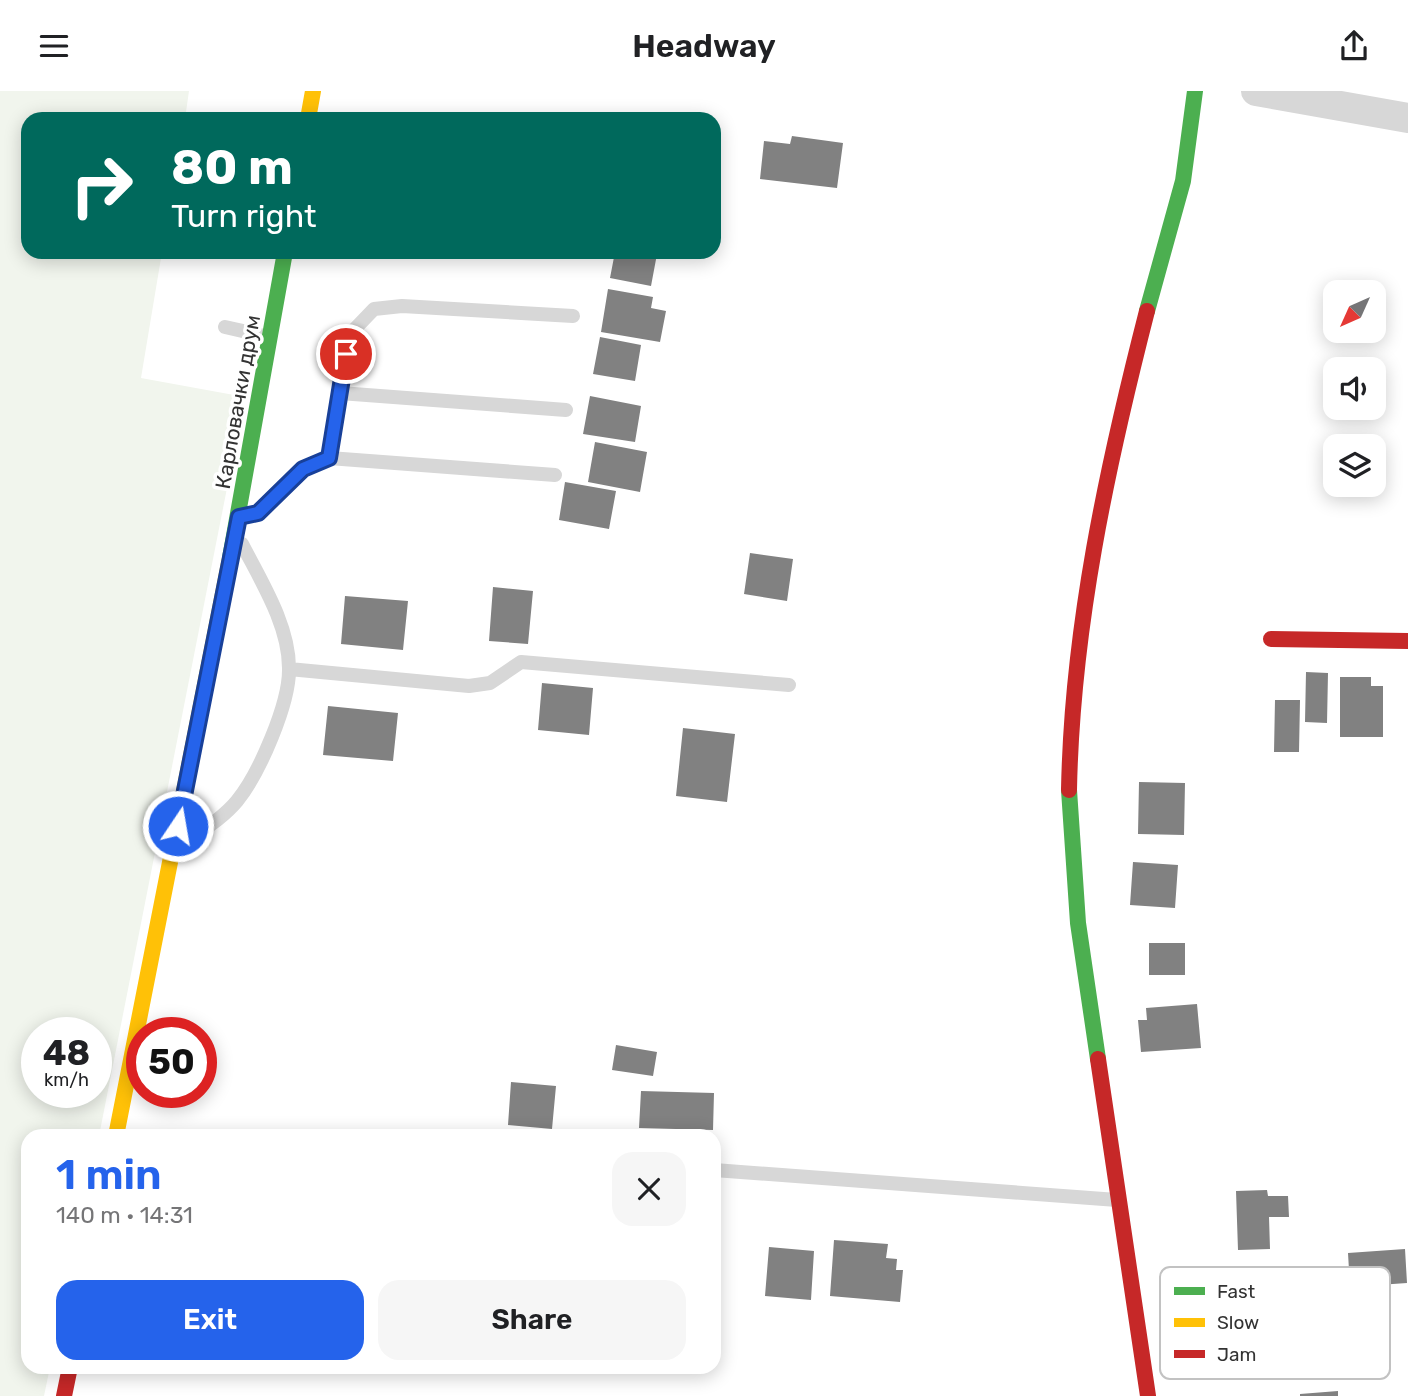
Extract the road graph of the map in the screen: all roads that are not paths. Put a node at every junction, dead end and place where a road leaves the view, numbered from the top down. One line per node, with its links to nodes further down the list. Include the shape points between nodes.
1 (313, 91): 4 (street)
2 (1195, 91): 22 (street, via 1188,167 1156,271 1112,457 1087,587 1073,708 1069,810 1080,940)
3 (1256, 91): 5 (street)
4 (309, 112)
5 (1408, 118)
6 (284, 259): 9 (street, Карловачки друм)
7 (573, 316): 10 (lane, via 402,306 374,309 349,335)
8 (225, 327): 9 (lane)
9 (270, 338): 14 (street, Карловачки друм)
10 (340, 393): 11 (lane); 12 (lane)
11 (566, 410)
12 (329, 458): 13 (lane); 14 (lane, via 303,469 258,513)
13 (555, 474)
14 (238, 525): 17 (lane, via 273,607); 19 (street, Карловачки друм)
15 (1271, 639): 16 (street)
16 (1408, 641)
17 (289, 669): 18 (lane, via 469,686 490,683 521,663); 19 (lane, via 281,708 251,780 216,821)
18 (789, 685)
19 (173, 851): 20 (street, Карловачки друм)
20 (117, 1129)
21 (721, 1171): 22 (lane)
22 (1119, 1200): 25 (street)
23 (69, 1374): 24 (street)
24 (64, 1396)
25 (1148, 1396)

